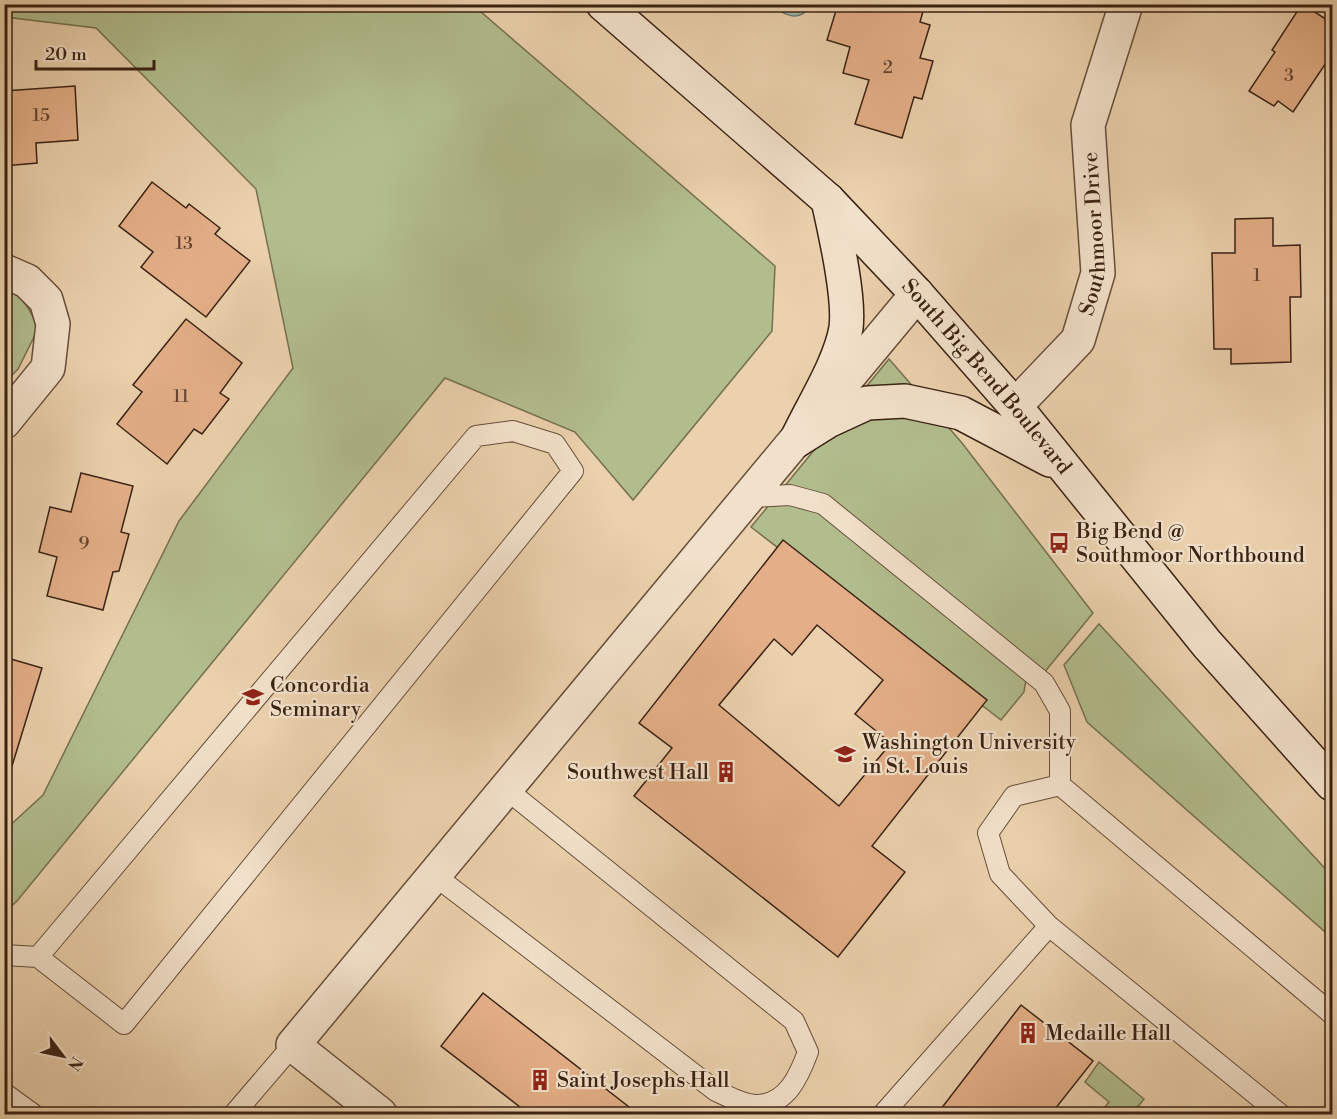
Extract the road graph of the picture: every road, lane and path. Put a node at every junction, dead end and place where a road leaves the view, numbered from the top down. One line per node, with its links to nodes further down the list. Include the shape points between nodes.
1 (603, 4): 3 (street, South Big Bend Boulevard)
2 (1126, 4): 6 (street, Southmoor Drive, via 1088,124 1098,273 1078,340)
3 (828, 200): 5 (street, South Big Bend Boulevard); 8 (street, via 840,261 846,328)
4 (4, 271): 7 (street, via 27,281 46,300 52,324 48,368)
5 (917, 294): 6 (street, South Big Bend Boulevard); 8 (street)
6 (1015, 406): 9 (street, South Big Bend Boulevard)
7 (4, 422)
8 (796, 441): 9 (street, via 867,403 905,401 961,413); 10 (street)
9 (1066, 469): 11 (street, South Big Bend Boulevard, via 1207,644)
10 (751, 497): 12 (lane, via 790,495 823,504 1044,683 1060,711); 13 (street)
11 (1332, 784)
12 (1060, 785): 15 (lane, via 1014,796 988,832 1000,873); 18 (lane)
13 (506, 789): 14 (street); 14 (lane, via 794,1021 808,1052 798,1079 783,1096 757,1105 716,1091)
14 (434, 875): 19 (street)
15 (1048, 926): 24 (lane); 25 (lane)
16 (4, 955): 17 (lane)
17 (38, 957): 17 (lane, via 124,1024 573,471 555,444 513,431 476,436)
18 (1332, 1014)
19 (293, 1045): 22 (lane); 23 (street)
20 (4, 1093): 21 (lane)
21 (33, 1114)
22 (234, 1114)
23 (380, 1114)
24 (883, 1114)
25 (1280, 1114)

